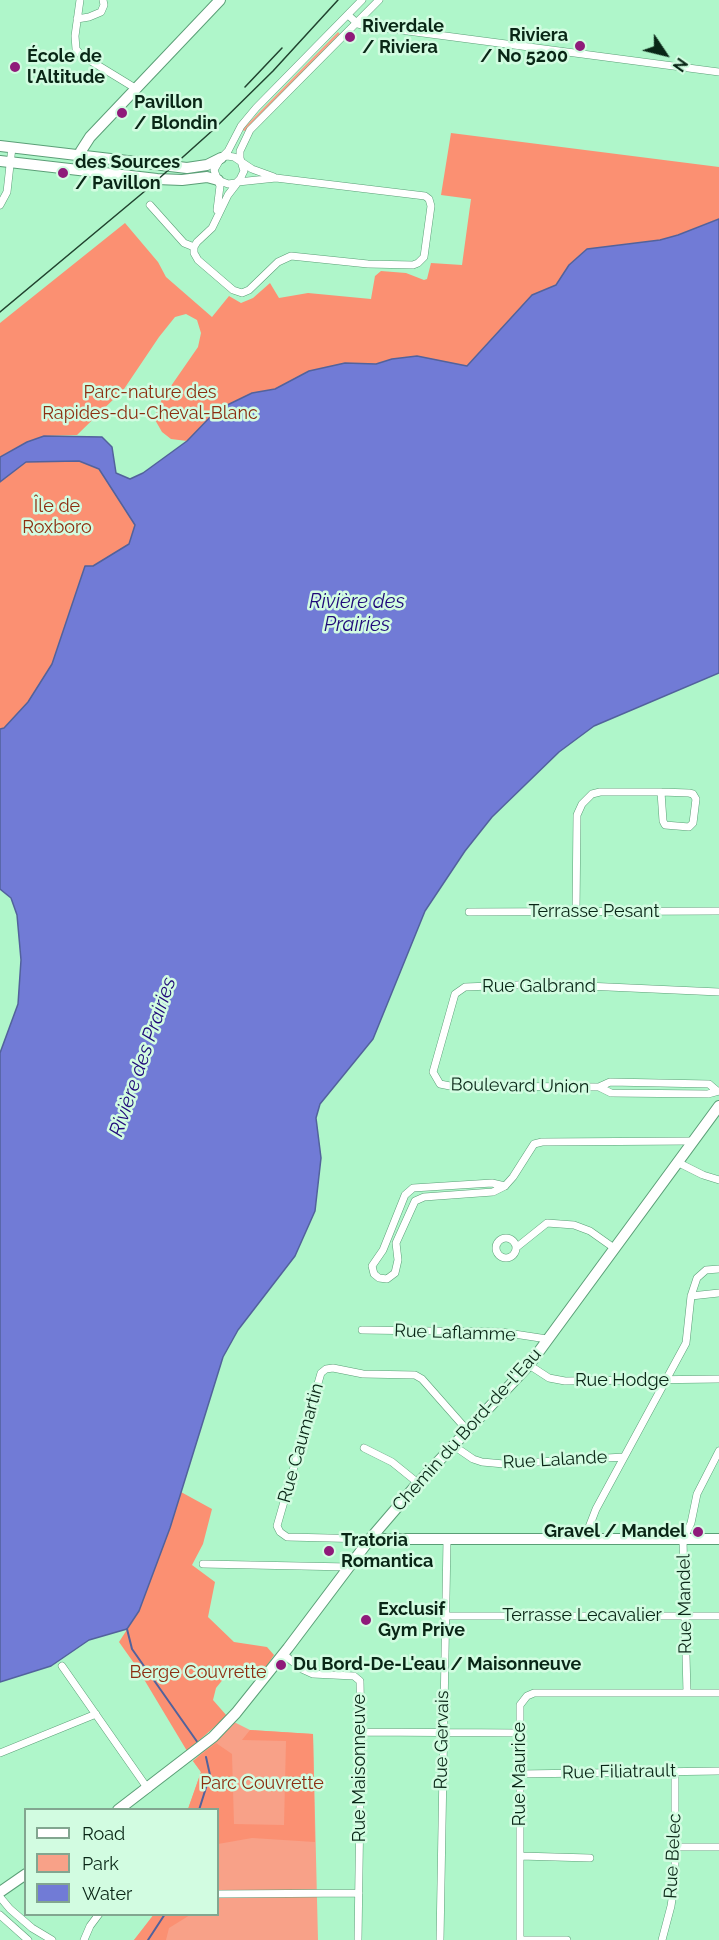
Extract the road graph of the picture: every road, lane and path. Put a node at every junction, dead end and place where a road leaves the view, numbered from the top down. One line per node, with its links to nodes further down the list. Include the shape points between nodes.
1 (80, 0): 7 (street)
2 (103, 0): 7 (street, via 101,12)
3 (220, 0): 10 (street)
4 (362, 0): 6 (street)
5 (379, 0): 8 (street)
6 (348, 15): 8 (street); 14 (street, via 251,114)
7 (77, 18): 10 (street, via 76,49)
8 (357, 23): 9 (street); 16 (street, via 252,128 241,147)
9 (719, 72)
10 (135, 88): 13 (street, via 90,136)
11 (0, 146): 12 (street)
12 (12, 147): 13 (street); 15 (street)
13 (80, 155): 14 (street, via 187,168); 17 (street)
14 (220, 158): 16 (street, via 232,156); 19 (street, via 214,170)
15 (5, 162): 17 (street); 21 (street, via 7,192)
16 (241, 162): 18 (street); 20 (street, via 243,174)
17 (78, 169): 19 (street, via 163,179)
18 (276, 178): 20 (street); 24 (street, via 427,198 431,206 425,254 413,265 291,256 278,262 249,290 238,293 201,263)
19 (218, 180): 20 (street); 23 (street)
20 (238, 182): 23 (street)
21 (0, 205)
22 (150, 205): 24 (street, via 183,242)
23 (216, 218): 24 (street)
24 (194, 247)
25 (661, 792): 25 (street, via 693,794 696,799 689,827 665,825); 28 (street, via 600,792 582,804 577,814)
26 (719, 911): 28 (street, Terrasse Pesant)
27 (469, 912): 28 (street, Terrasse Pesant)
28 (576, 912)
29 (719, 992): 30 (street, Rue Galbrand, via 542,984 465,987 455,994 433,1072)
30 (440, 1084): 31 (street, Boulevard Union, via 599,1087 611,1093 708,1094)
31 (717, 1090)
32 (719, 1106): 33 (street, Chemin du Bord-de-l'Eau)
33 (693, 1141): 34 (street, Chemin du Bord-de-l'Eau); 36 (street, via 542,1142 534,1144)
34 (677, 1162): 35 (street); 40 (street, Chemin du Bord-de-l'Eau)
35 (719, 1180)
36 (505, 1186): 37 (street, via 492,1183 413,1188); 38 (street, via 493,1192)
37 (407, 1192): 38 (street); 38 (street, via 383,1250 372,1266 379,1278 387,1279 395,1273 396,1243)
38 (415, 1201)
39 (517, 1247): 40 (street, via 547,1223 574,1225)
40 (614, 1248): 45 (street, Chemin du Bord-de-l'Eau)
41 (719, 1269): 43 (street, via 706,1270 697,1278)
42 (719, 1293): 43 (street)
43 (691, 1296): 48 (street, via 686,1343)
44 (362, 1330): 45 (street, Rue Laflamme, via 501,1332)
45 (547, 1339): 46 (street, Chemin du Bord-de-l'Eau)
46 (529, 1365): 48 (street, Rue Hodge, via 549,1378 565,1381); 49 (street, Chemin du Bord-de-l'Eau)
47 (719, 1378): 48 (street, Rue Hodge)
48 (664, 1381): 53 (street)
49 (467, 1430): 50 (street, Chemin du Bord-de-l'Eau); 55 (street, Rue Caumartin, via 415,1375 363,1374 333,1368 321,1373 277,1526 287,1537)
50 (453, 1446): 53 (street, Rue Lalande, via 473,1459 504,1464); 54 (street, Chemin du Bord-de-l'Eau)
51 (364, 1448): 54 (street, via 392,1462)
52 (718, 1453): 59 (street, Rue Mandel, via 697,1494)
53 (624, 1457): 58 (street)
54 (418, 1483): 55 (street, Chemin du Bord-de-l'Eau)
55 (370, 1539): 57 (street); 61 (street, Chemin du Bord-de-l'Eau)
56 (719, 1539): 59 (street)
57 (447, 1540): 58 (street); 62 (street, Rue Gervais)
58 (584, 1540): 59 (street)
59 (683, 1540): 63 (street, Rue Mandel)
60 (203, 1564): 61 (street)
61 (349, 1567): 65 (street, Chemin du Bord-de-l'Eau)
62 (444, 1616): 63 (street, Terrasse Lecavalier); 71 (street, Rue Gervais)
63 (684, 1616): 64 (street, Terrasse Lecavalier); 67 (street, Rue Mandel)
64 (719, 1616)
65 (283, 1654): 70 (street, Rue Maisonneuve, via 313,1674 354,1676 360,1681); 77 (street, Chemin du Bord-de-l'Eau, via 213,1737)
66 (62, 1666): 69 (street)
67 (687, 1693): 68 (street, Rue Maurice); 72 (street, Rue Maurice, via 534,1693 520,1705)
68 (719, 1693)
69 (96, 1714): 73 (street); 77 (street)
70 (361, 1732): 71 (street); 84 (street, Rue Maisonneuve)
71 (442, 1732): 72 (street); 94 (street, Rue Gervais)
72 (520, 1733): 76 (street, Rue Maurice)
73 (0, 1753)
74 (719, 1771): 75 (street, Rue Filiatrault)
75 (675, 1772): 76 (street, Rue Filiatrault); 79 (street, Rue Belec)
76 (519, 1774): 81 (street, Rue Maurice)
77 (148, 1789): 78 (street, Chemin du Bord-de-l'Eau)
78 (120, 1808)
79 (676, 1847): 80 (street); 97 (street, Rue Belec, via 672,1897)
80 (719, 1847)
81 (520, 1856): 82 (street); 95 (street, Rue Maurice)
82 (590, 1858)
83 (24, 1876): 85 (street)
84 (359, 1893): 86 (street); 93 (street, Rue Maisonneuve)
85 (0, 1894): 89 (street)
86 (219, 1894)
87 (0, 1915): 90 (street)
88 (98, 1916): 92 (street)
89 (32, 1928): 90 (street); 91 (street)
90 (26, 1939)
91 (52, 1940)
92 (84, 1940)
93 (358, 1940)
94 (440, 1940)
95 (520, 1940): 96 (street)
96 (567, 1940)
97 (662, 1940)

